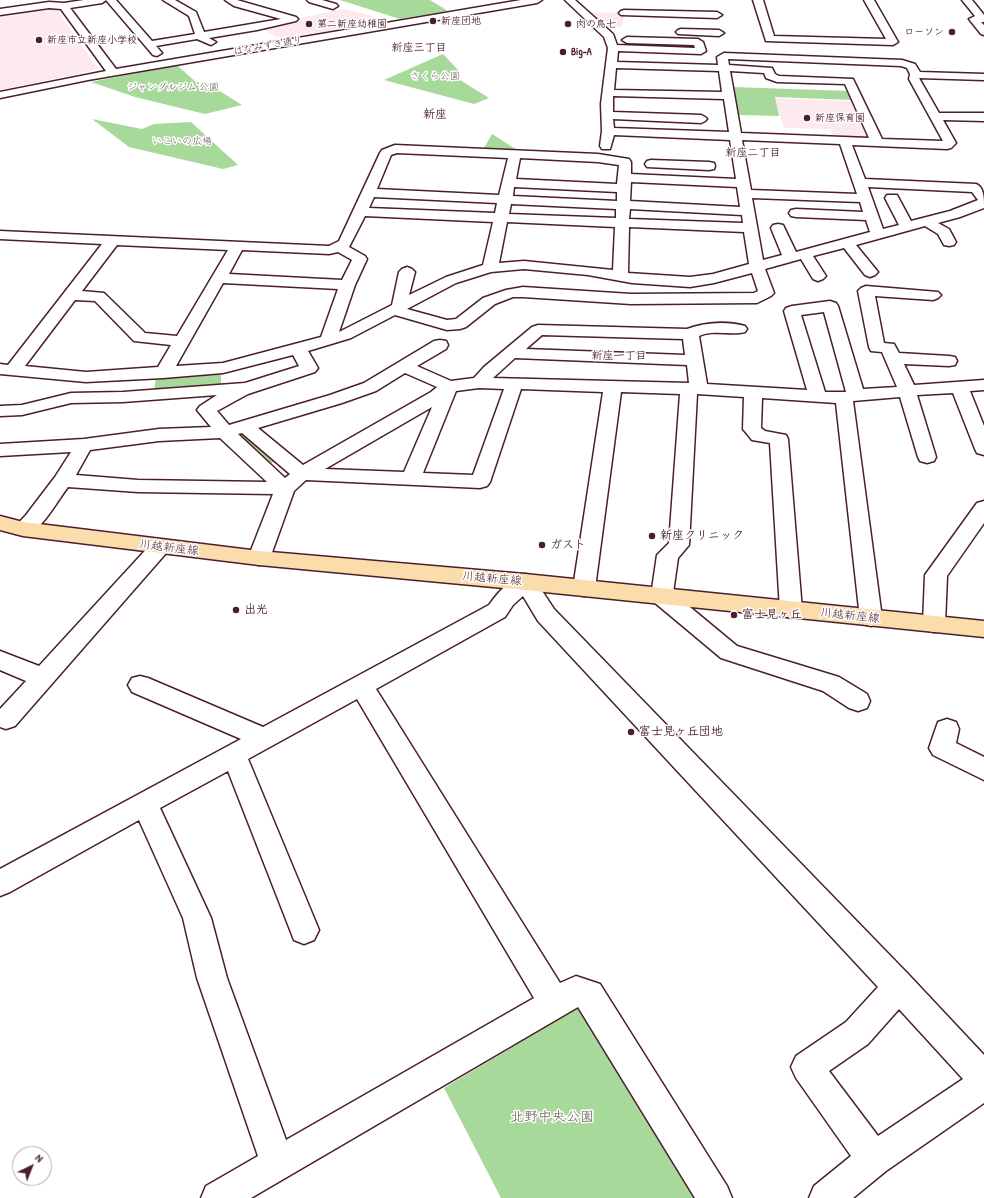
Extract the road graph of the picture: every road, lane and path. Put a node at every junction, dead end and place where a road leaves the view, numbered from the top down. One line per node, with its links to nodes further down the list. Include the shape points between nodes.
1 (102, 0): 12 (street)
2 (111, 0): 22 (street)
3 (168, 0): 21 (street, via 193,14)
4 (230, 0): 21 (street, via 293,18)
5 (312, 0): 13 (street)
6 (537, 0): 29 (street, はなみずき通り)
7 (570, 0): 24 (street, via 609,36)
8 (623, 0): 19 (street)
9 (758, 0): 10 (street, via 770,39 893,42)
10 (869, 0)
11 (967, 0): 14 (street)
12 (64, 6): 16 (street, via 49,4); 29 (street)
13 (333, 6)
14 (974, 8): 15 (street); 18 (street)
15 (984, 8)
16 (0, 12)
17 (676, 23): 19 (street)
18 (983, 24)
19 (626, 31): 19 (street, via 701,51 698,42); 20 (street); 20 (street, via 716,12); 24 (street)
20 (720, 33): 26 (street)
21 (201, 36): 22 (street); 23 (street)
22 (149, 44): 25 (street)
23 (217, 45)
24 (613, 48): 27 (street)
25 (157, 53)
26 (724, 56): 28 (street); 30 (street, via 902,63 911,66)
27 (612, 65): 28 (street); 32 (street)
28 (724, 68): 35 (street); 43 (street, via 768,70 770,76 777,79 848,77)
29 (113, 73): 34 (street, はなみずき通り)
30 (916, 75): 31 (street); 38 (street, via 914,79)
31 (984, 77)
32 (610, 80): 33 (street); 36 (street)
33 (622, 81)
34 (0, 95)
35 (729, 96): 36 (street); 42 (street)
36 (608, 104): 37 (street); 40 (street); 41 (street)
37 (670, 106)
38 (936, 116): 39 (street); 43 (street, via 950,143 947,145)
39 (984, 117)
40 (701, 119)
41 (608, 131): 42 (street); 47 (street, via 605,154)
42 (736, 137): 44 (street); 54 (street)
43 (877, 142): 44 (street)
44 (847, 147): 46 (street); 51 (street)
45 (515, 154): 47 (street); 52 (street); 55 (street, via 395,149 386,153)
46 (924, 156)
47 (598, 158): 48 (street)
48 (625, 163): 49 (street); 53 (street)
49 (709, 166)
50 (942, 175): 51 (street)
51 (858, 177): 56 (street); 58 (street, via 976,188)
52 (509, 183): 53 (street); 59 (street)
53 (624, 183): 54 (street); 61 (street)
54 (745, 189): 56 (street); 62 (street)
55 (369, 193): 59 (street); 63 (street)
56 (865, 198): 65 (street)
57 (892, 198): 69 (street)
58 (984, 198)
59 (505, 200): 61 (street); 66 (street)
60 (984, 203): 67 (street, via 946,209)
61 (623, 205): 62 (street); 68 (street)
62 (748, 211): 70 (street)
63 (360, 212): 66 (street); 78 (street, via 345,243)
64 (796, 213): 65 (street)
65 (872, 216): 72 (street)
66 (501, 218): 68 (street); 81 (street)
67 (926, 221): 69 (street); 76 (street, via 944,232)
68 (623, 223): 70 (street); 84 (street)
69 (907, 226): 72 (street)
70 (751, 228): 80 (street)
71 (778, 228): 79 (street, via 788,253)
72 (878, 234): 75 (street)
73 (0, 235): 74 (street)
74 (112, 241): 77 (street); 88 (street)
75 (846, 242): 79 (street); 83 (street)
76 (949, 242)
77 (238, 246): 78 (street, via 330,250); 86 (street)
78 (340, 247): 87 (street, via 360,259)
79 (798, 255): 80 (street); 85 (street)
80 (757, 266): 84 (street, via 690,282); 90 (street, via 766,292 757,298 631,298 522,292 489,301 460,324 447,325)
81 (490, 268): 84 (street, via 524,265); 90 (street, via 452,280)
82 (407, 272): 90 (street)
83 (870, 272)
84 (620, 276)
85 (818, 276)
86 (220, 278): 87 (street); 94 (street)
87 (347, 285): 93 (street)
88 (70, 295): 94 (street, via 99,296 140,338); 102 (street)
89 (933, 295): 98 (street, via 866,291 877,347 888,348)
90 (396, 308): 93 (street)
91 (739, 329): 92 (street, via 714,328)
92 (690, 334): 97 (street, via 538,330); 99 (street)
93 (328, 340): 96 (street)
94 (181, 341): 103 (street)
95 (440, 345): 101 (street)
96 (298, 349): 103 (street, via 223,368); 110 (street, via 309,368)
97 (512, 353): 99 (street); 104 (street)
98 (893, 358): 100 (street); 112 (street)
99 (694, 360): 111 (street)
100 (949, 361)
101 (406, 367): 107 (street); 117 (street, via 370,387)
102 (6, 370): 103 (street, via 86,377)
103 (163, 373)
104 (479, 383): 105 (street); 107 (street)
105 (514, 384): 108 (street); 124 (street, via 480,482)
106 (984, 385): 109 (street)
107 (448, 386): 123 (street, via 436,396); 124 (street)
108 (613, 386): 111 (street); 133 (street)
109 (959, 387): 112 (street); 120 (street)
110 (244, 388): 116 (street, via 123,397 71,398 22,410); 118 (street, via 221,399 206,410)
111 (694, 389): 113 (street); 134 (street, via 679,545 668,555)
112 (908, 391): 115 (street); 122 (street)
113 (753, 392): 114 (street); 135 (street, via 752,429 759,436 779,439)
114 (818, 396): 115 (street); 115 (street, via 792,311 830,306)
115 (850, 396): 136 (street)
116 (0, 411)
117 (245, 426): 118 (street); 123 (street)
118 (225, 432): 119 (street, via 159,435); 126 (street)
119 (84, 445): 121 (street); 125 (street)
120 (984, 449)
121 (0, 450)
122 (927, 457)
123 (302, 474): 124 (street); 126 (street)
124 (411, 479)
125 (63, 480): 126 (street, via 153,487); 129 (street)
126 (285, 488): 131 (street)
127 (984, 508): 137 (street, via 936,575)
128 (0, 523): 129 (main road, 川越新座線)
129 (23, 528): 130 (main road, 川越新座線)
130 (160, 547): 131 (main road, 川越新座線); 140 (street)
131 (259, 558): 132 (main road, 川越新座線)
132 (525, 582): 133 (main road, 川越新座線); 142 (street, via 505,599 497,611); 152 (street, via 546,615)
133 (584, 588): 134 (main road, 川越新座線)
134 (662, 596): 135 (main road, 川越新座線); 143 (street, via 729,652 831,684)
135 (792, 610): 136 (main road, 川越新座線)
136 (872, 618): 137 (main road, 川越新座線)
137 (934, 624): 138 (main road, 川越新座線)
138 (984, 629)
139 (0, 660): 140 (street)
140 (43, 678): 144 (street)
141 (140, 685): 146 (street, via 257,735)
142 (361, 685): 146 (street); 153 (street)
143 (858, 701)
144 (6, 719)
145 (947, 729): 148 (street, via 942,748)
146 (262, 740): 147 (street)
147 (234, 755): 149 (street); 151 (street)
148 (984, 769)
149 (144, 805): 150 (street); 157 (street, via 197,918 212,978)
150 (0, 883)
151 (304, 930)
152 (898, 986): 154 (street); 156 (street, via 857,1033 807,1067)
153 (555, 1004): 157 (street); 159 (street, via 576,991 589,995)
154 (984, 1079)
155 (984, 1084): 156 (street)
156 (874, 1160): 160 (street)
157 (278, 1163): 158 (street)
158 (218, 1198)
159 (716, 1198)
160 (826, 1198)

